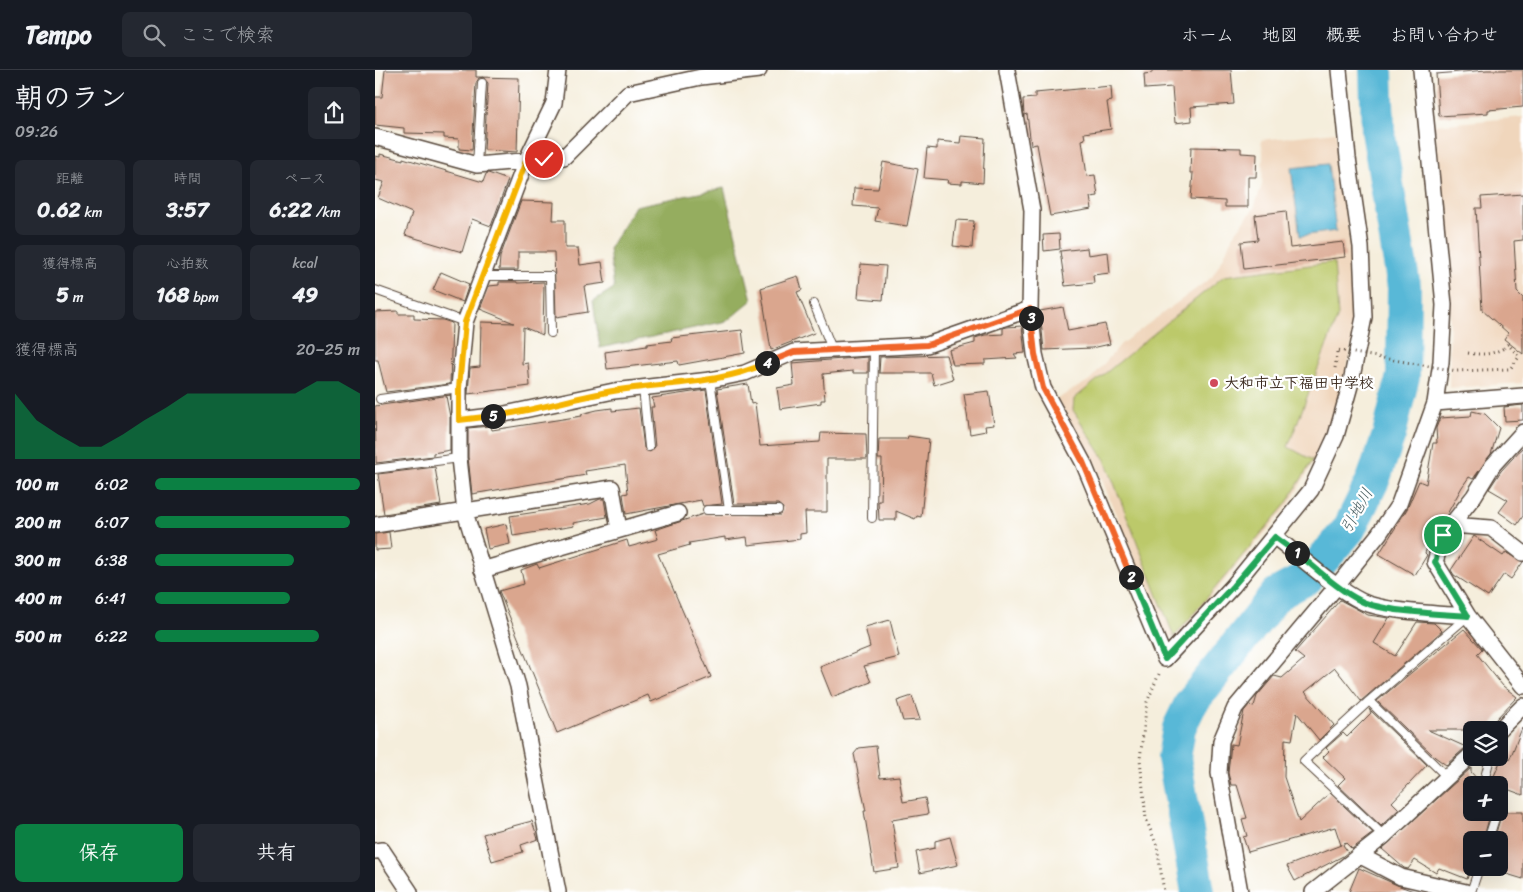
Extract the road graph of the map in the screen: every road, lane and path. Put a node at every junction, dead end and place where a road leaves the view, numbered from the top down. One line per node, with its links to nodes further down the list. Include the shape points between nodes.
1 (558, 70): 8 (street, via 554,103)
2 (759, 70): 8 (street, via 701,77 628,93 563,156)
3 (1007, 70): 13 (street, via 1033,210)
4 (1339, 70): 40 (street, via 1361,247 1364,317 1336,436 1311,490)
5 (1421, 70): 25 (street, via 1444,305)
6 (482, 83): 9 (lane)
7 (375, 137): 9 (street)
8 (526, 161): 9 (street); 10 (street)
9 (477, 165)
10 (482, 276): 14 (street); 15 (lane, via 550,276)
11 (375, 290): 14 (lane)
12 (814, 304): 17 (lane)
13 (1030, 309): 16 (street, via 927,345); 45 (street, via 1043,388 1083,462)
14 (465, 322): 21 (street)
15 (551, 333)
16 (874, 347): 17 (street); 36 (lane)
17 (832, 350): 20 (street, via 794,352 745,373)
18 (1337, 354): 19 (path, bridge, via 1337,350 1457,371 1510,369 1519,357 1508,344 1482,355)
19 (1468, 354)
20 (710, 380): 22 (street); 32 (lane)
21 (459, 388): 24 (lane); 26 (street)
22 (643, 388): 26 (street); 28 (lane)
23 (1523, 396): 25 (street)
24 (380, 398)
25 (1435, 403): 43 (street, via 1399,504 1379,534)
26 (459, 420): 29 (street)
27 (1523, 432): 38 (street, via 1493,465)
28 (649, 447)
29 (459, 458): 30 (lane); 34 (street)
30 (375, 469)
31 (707, 510): 32 (lane)
32 (729, 510): 33 (lane)
33 (778, 510)
34 (465, 512): 37 (street); 39 (street, via 612,488); 42 (street)
35 (679, 513): 39 (street)
36 (872, 518)
37 (375, 525)
38 (1451, 525): 41 (street, via 1491,528); 44 (street, via 1443,535 1435,562)
39 (619, 530): 42 (street)
40 (1279, 540): 43 (street); 45 (street)
41 (1523, 553)
42 (482, 570): 58 (street, via 518,686)
43 (1335, 584): 44 (street, via 1363,602 1396,609); 60 (street, via 1235,708 1221,741 1219,773)
44 (1468, 616): 46 (street); 47 (lane)
45 (1165, 659): 59 (path, via 1147,702 1140,759 1146,819 1157,846)
46 (1523, 686)
47 (1369, 702): 51 (lane); 52 (lane, via 1304,761)
48 (1523, 706): 49 (street)
49 (1508, 721)
50 (1463, 762): 51 (street)
51 (1447, 777): 52 (street)
52 (1384, 836): 54 (street)
53 (375, 850): 57 (street, via 382,850)
54 (1359, 855): 56 (street, via 1401,877); 61 (street)
55 (1476, 876): 63 (lane)
56 (1443, 890): 62 (street)
57 (409, 892)
58 (558, 892)
59 (1164, 892)
60 (1240, 892)
61 (1313, 892)
62 (1466, 892)
63 (1471, 892)

